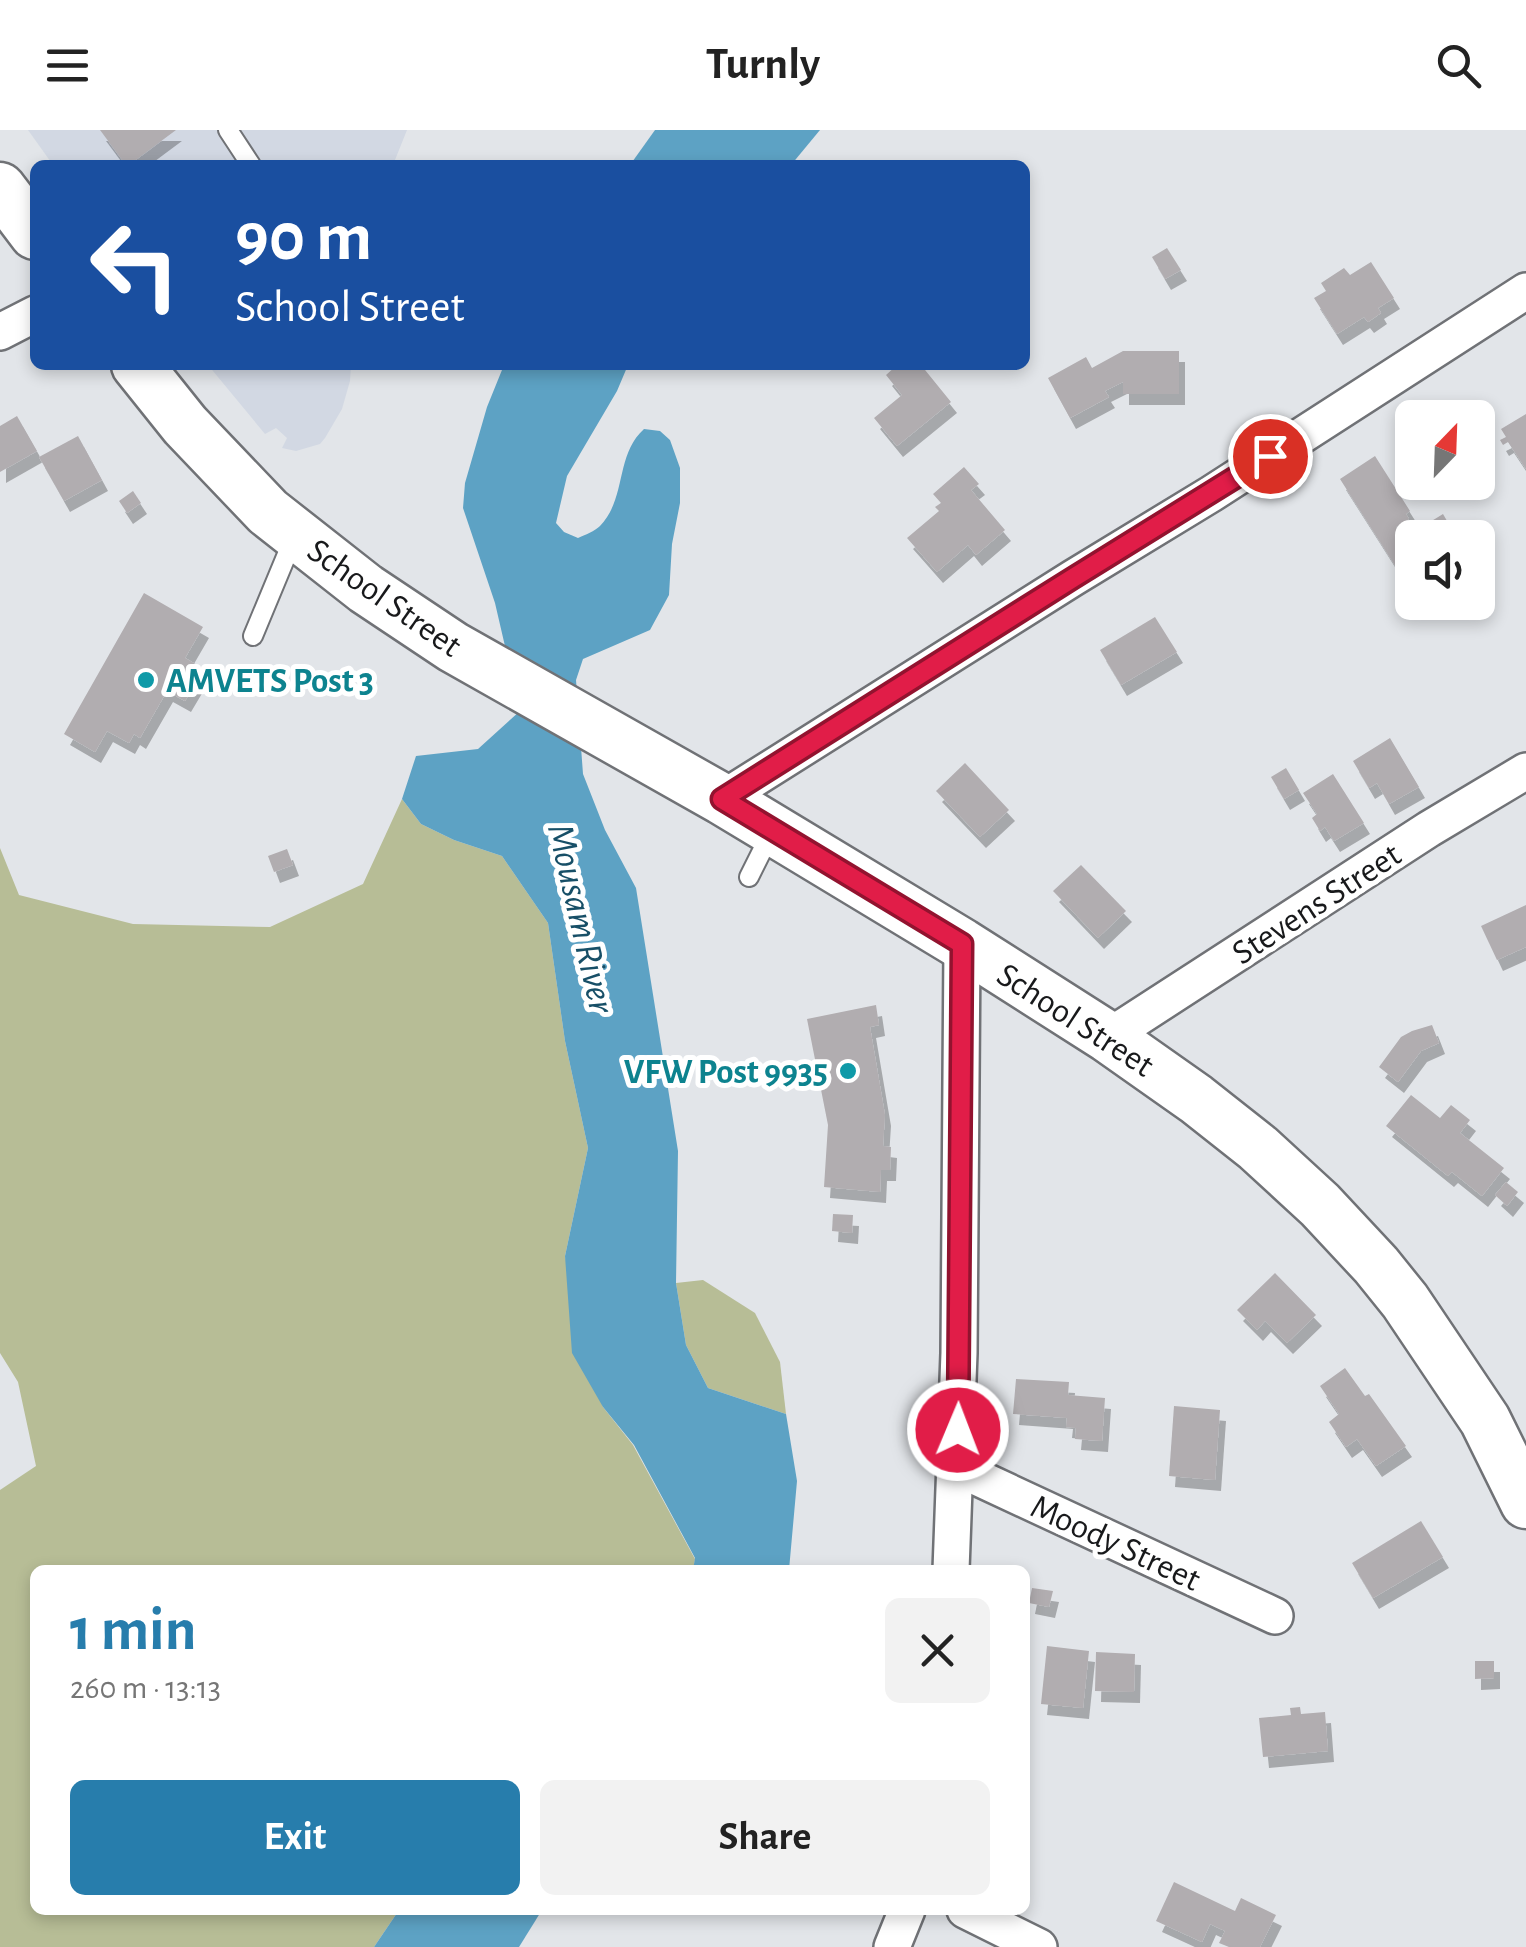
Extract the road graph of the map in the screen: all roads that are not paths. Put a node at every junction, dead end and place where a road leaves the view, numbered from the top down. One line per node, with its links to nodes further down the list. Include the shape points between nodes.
1 (228, 130): 2 (lane)
2 (249, 160)
3 (0, 188): 4 (street)
4 (30, 227)
5 (1526, 291): 12 (street)
6 (30, 317): 7 (street)
7 (0, 332)
8 (141, 370): 9 (street, School Street, via 184,425)
9 (296, 534): 10 (lane); 12 (street, School Street, via 453,647)
10 (254, 636)
11 (1526, 770): 16 (street, Stevens Street)
12 (722, 799): 13 (street, School Street)
13 (773, 829): 14 (lane); 15 (street, School Street)
14 (748, 877)
15 (962, 944): 16 (street, School Street); 17 (street, via 951,1098)
16 (1108, 1037): 18 (street, School Street, via 1258,1148 1376,1265 1485,1420)
17 (957, 1468): 19 (street); 20 (street, Moody Street)
18 (1526, 1503)
19 (952, 1565)
20 (1275, 1616)
21 (904, 1915): 23 (street)
22 (974, 1915): 24 (street)
23 (892, 1947)
24 (1039, 1947)

